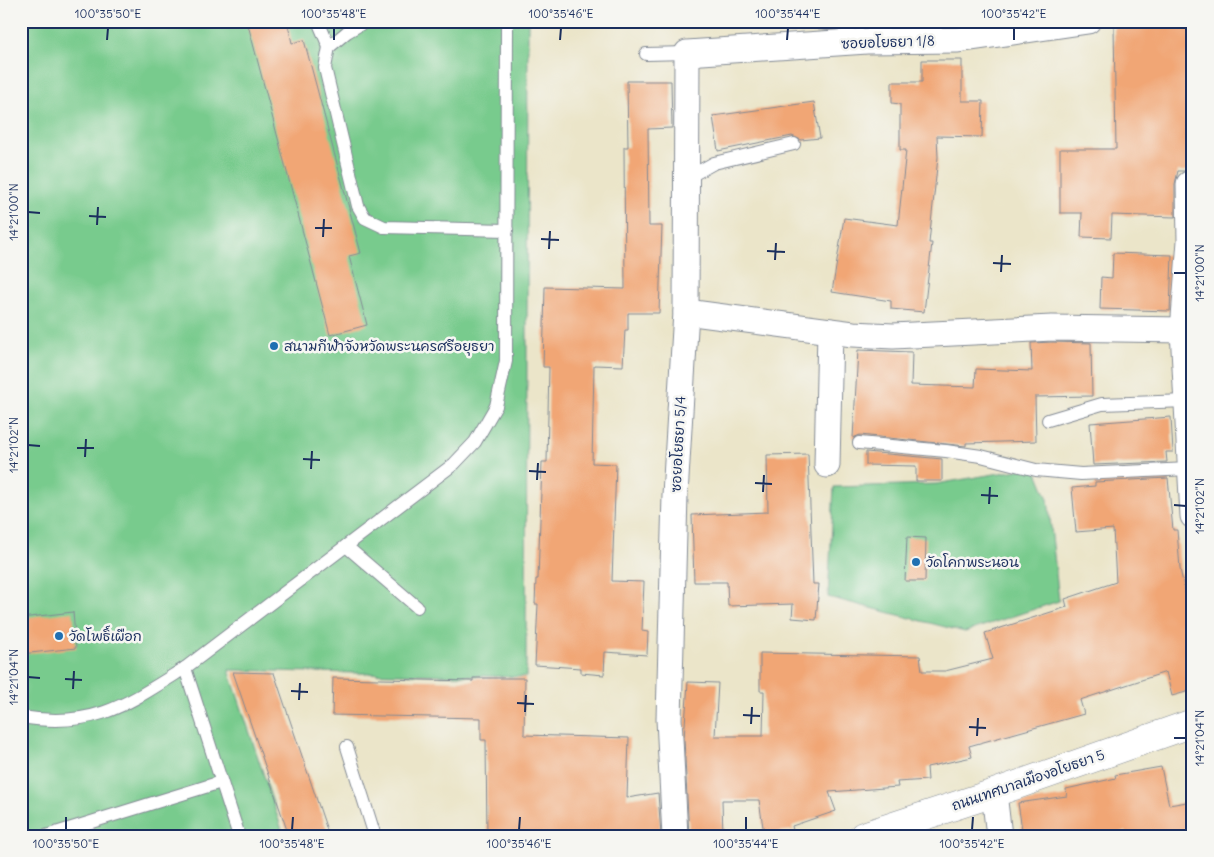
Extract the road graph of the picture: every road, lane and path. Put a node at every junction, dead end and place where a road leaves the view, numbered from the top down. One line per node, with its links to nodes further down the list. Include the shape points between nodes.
1 (318, 21): 6 (lane)
2 (366, 21): 6 (lane)
3 (507, 21): 12 (lane)
4 (1088, 21): 5 (street, ซอยอโยธยา 1/8)
5 (957, 30): 7 (street, ซอยอโยธยา 1/8, via 867,41)
6 (329, 47): 12 (lane, via 326,68 358,206 365,218 384,227)
7 (687, 53): 8 (lane); 10 (street, ซอยอโยธยา 5/4)
8 (646, 54)
9 (794, 144): 10 (lane, via 714,163)
10 (686, 178): 14 (street, ซอยอโยธยา 5/4)
11 (1189, 184): 13 (street)
12 (507, 230): 23 (lane, via 506,361 496,406 475,442 454,464)
13 (1192, 241): 15 (street)
14 (686, 312): 16 (street); 34 (street, ซอยอโยธยา 5/4, via 675,495 669,719)
15 (1183, 330): 16 (street, via 1052,328 893,336); 17 (street)
16 (830, 331): 20 (street)
17 (1187, 401): 18 (lane, via 1102,404); 21 (street)
18 (1048, 420)
19 (860, 443): 21 (lane, via 946,451 1036,470 1081,474)
20 (827, 465)
21 (1189, 469): 22 (street)
22 (1193, 516)
23 (346, 546): 24 (lane); 25 (lane)
24 (417, 607)
25 (186, 668): 26 (lane, via 106,713 86,719); 29 (lane)
26 (21, 717)
27 (1193, 723): 30 (street, ถนนเทศบาลเมืองอโยธยา 5)
28 (347, 747): 33 (lane)
29 (221, 782): 31 (lane); 32 (lane)
30 (994, 793): 35 (street, ถนนเทศบาลเมืองอโยธยา 5); 36 (street)
31 (46, 836)
32 (239, 836)
33 (375, 836)
34 (675, 836)
35 (863, 836)
36 (999, 836)

